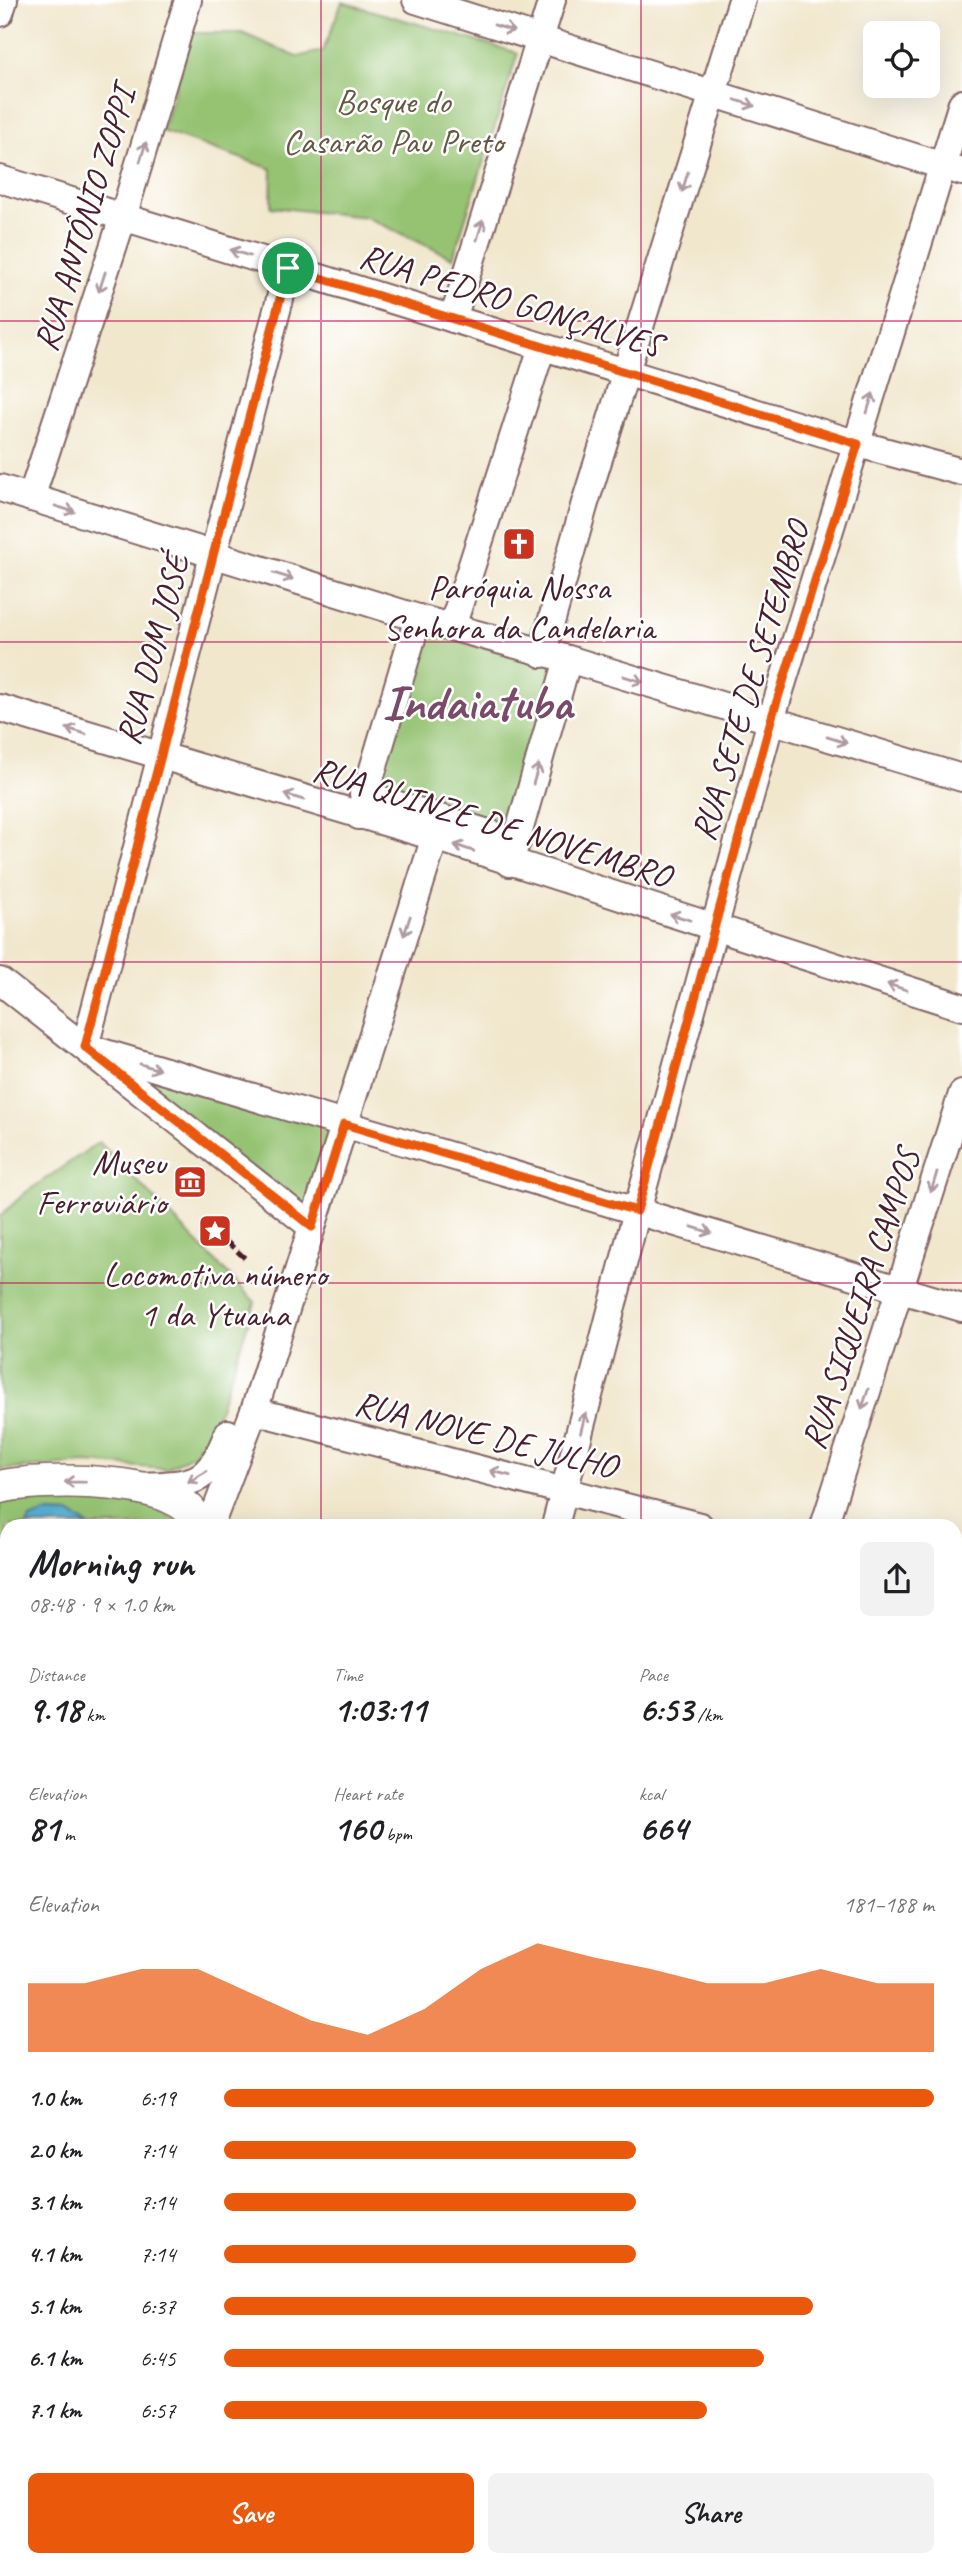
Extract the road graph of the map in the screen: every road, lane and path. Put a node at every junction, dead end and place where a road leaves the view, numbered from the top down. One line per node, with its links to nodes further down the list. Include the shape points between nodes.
1 (4, 0): 6 (street)
2 (188, 0): 12 (street, RUA ANTÔNIO ZOPPI, one-way to 2)
3 (416, 0): 7 (street, one-way to 7)
4 (552, 0): 7 (street)
5 (742, 0): 8 (street)
6 (0, 13)
7 (540, 39): 8 (street); 14 (street, one-way to 7)
8 (713, 92): 10 (street, one-way to 10); 16 (street, one-way to 16)
9 (962, 103): 10 (street, RUA SETE DE SETEMBRO)
10 (953, 169): 17 (street, RUA SETE DE SETEMBRO, one-way to 10)
11 (0, 179): 12 (street, RUA PEDRO GONÇALVES)
12 (123, 217): 13 (street, RUA PEDRO GONÇALVES, one-way to 12); 20 (street, RUA ANTÔNIO ZOPPI, one-way to 20)
13 (288, 268): 14 (street, RUA PEDRO GONÇALVES); 21 (street, RUA DOM JOSÉ)
14 (453, 319): 15 (street, RUA PEDRO GONÇALVES)
15 (542, 347): 16 (street, RUA PEDRO GONÇALVES); 23 (street)
16 (626, 372): 17 (street, RUA PEDRO GONÇALVES); 24 (street, via 585,503)
17 (858, 444): 18 (street, RUA PEDRO GONÇALVES); 26 (street, RUA SETE DE SETEMBRO)
18 (962, 472)
19 (0, 488): 20 (street)
20 (32, 498): 21 (street, one-way to 21)
21 (213, 554): 22 (street, one-way to 22); 27 (street, RUA DOM JOSÉ)
22 (418, 618): 23 (street); 29 (street)
23 (452, 627): 24 (street)
24 (555, 657): 26 (street, one-way to 26); 31 (street, one-way to 24)
25 (0, 708): 27 (street, RUA QUINZE DE NOVEMBRO, one-way to 25)
26 (771, 720): 28 (street, one-way to 28); 32 (street, RUA SETE DE SETEMBRO)
27 (160, 757): 29 (street, RUA QUINZE DE NOVEMBRO, one-way to 27); 35 (street, RUA DOM JOSÉ)
28 (962, 778)
29 (361, 805): 30 (street, RUA QUINZE DE NOVEMBRO); 31 (street)
30 (435, 837): 31 (street, RUA QUINZE DE NOVEMBRO, one-way to 30); 37 (street, one-way to 37)
31 (513, 853): 32 (street, RUA QUINZE DE NOVEMBRO, one-way to 31)
32 (714, 928): 34 (street, RUA QUINZE DE NOVEMBRO, one-way to 32); 38 (street, RUA SETE DE SETEMBRO)
33 (0, 981): 35 (street)
34 (962, 1007)
35 (85, 1047): 37 (street, one-way to 37); 39 (street)
36 (962, 1094): 40 (street, RUA SIQUEIRA CAMPOS, one-way to 40)
37 (344, 1124): 38 (street); 39 (street)
38 (637, 1211): 40 (street, one-way to 40); 45 (street, RUA SETE DE SETEMBRO, one-way to 38)
39 (312, 1227): 42 (street)
40 (901, 1289): 41 (street); 50 (street, RUA SIQUEIRA CAMPOS, one-way to 50)
41 (962, 1308)
42 (254, 1411): 43 (street, one-way to 43, via 234,1419 216,1464 201,1476 186,1484); 45 (street, RUA NOVE DE JULHO, one-way to 42); 47 (street)
43 (143, 1486): 44 (main road, one-way to 44, via 51,1481); 46 (main road, via 182,1505)
44 (0, 1487)
45 (566, 1490): 48 (street, RUA SETE DE SETEMBRO); 49 (street, RUA NOVE DE JULHO)
46 (196, 1519)
47 (213, 1519)
48 (557, 1519)
49 (673, 1519)
50 (826, 1519)
51 (0, 1810): 52 (main road)
52 (0, 1847)

